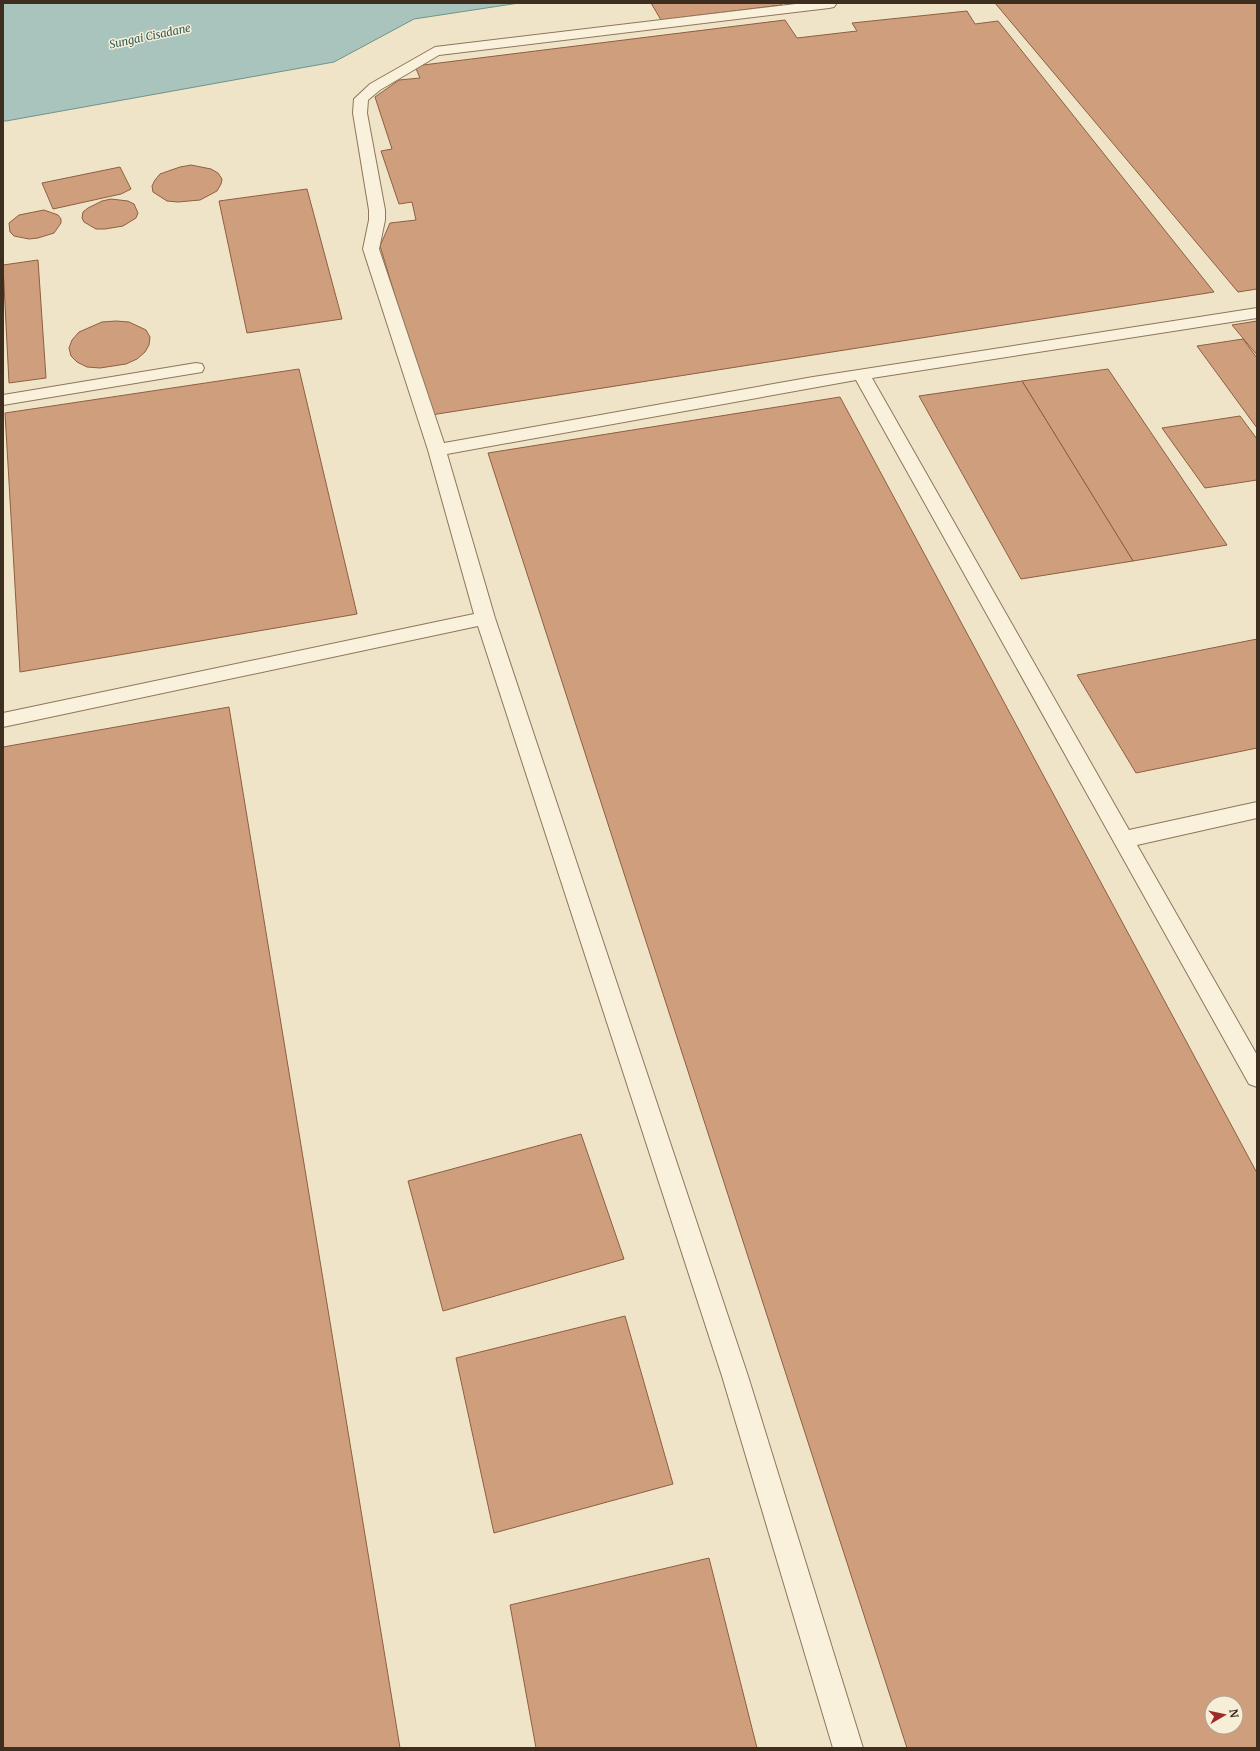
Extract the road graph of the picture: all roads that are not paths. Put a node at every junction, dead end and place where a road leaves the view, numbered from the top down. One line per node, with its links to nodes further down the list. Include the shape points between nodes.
1 (829, 4): 6 (lane, via 435,51 374,87 361,99 360,113 377,210 371,250)
2 (1257, 313): 4 (lane)
3 (196, 368): 5 (lane)
4 (862, 374): 6 (lane); 10 (lane)
5 (3, 400)
6 (437, 450): 7 (lane)
7 (485, 618): 8 (lane); 12 (lane, via 735,1376)
8 (3, 720)
9 (1257, 810): 10 (lane)
10 (1125, 839): 11 (lane, via 1214,1004)
11 (1257, 1077)
12 (848, 1748)

